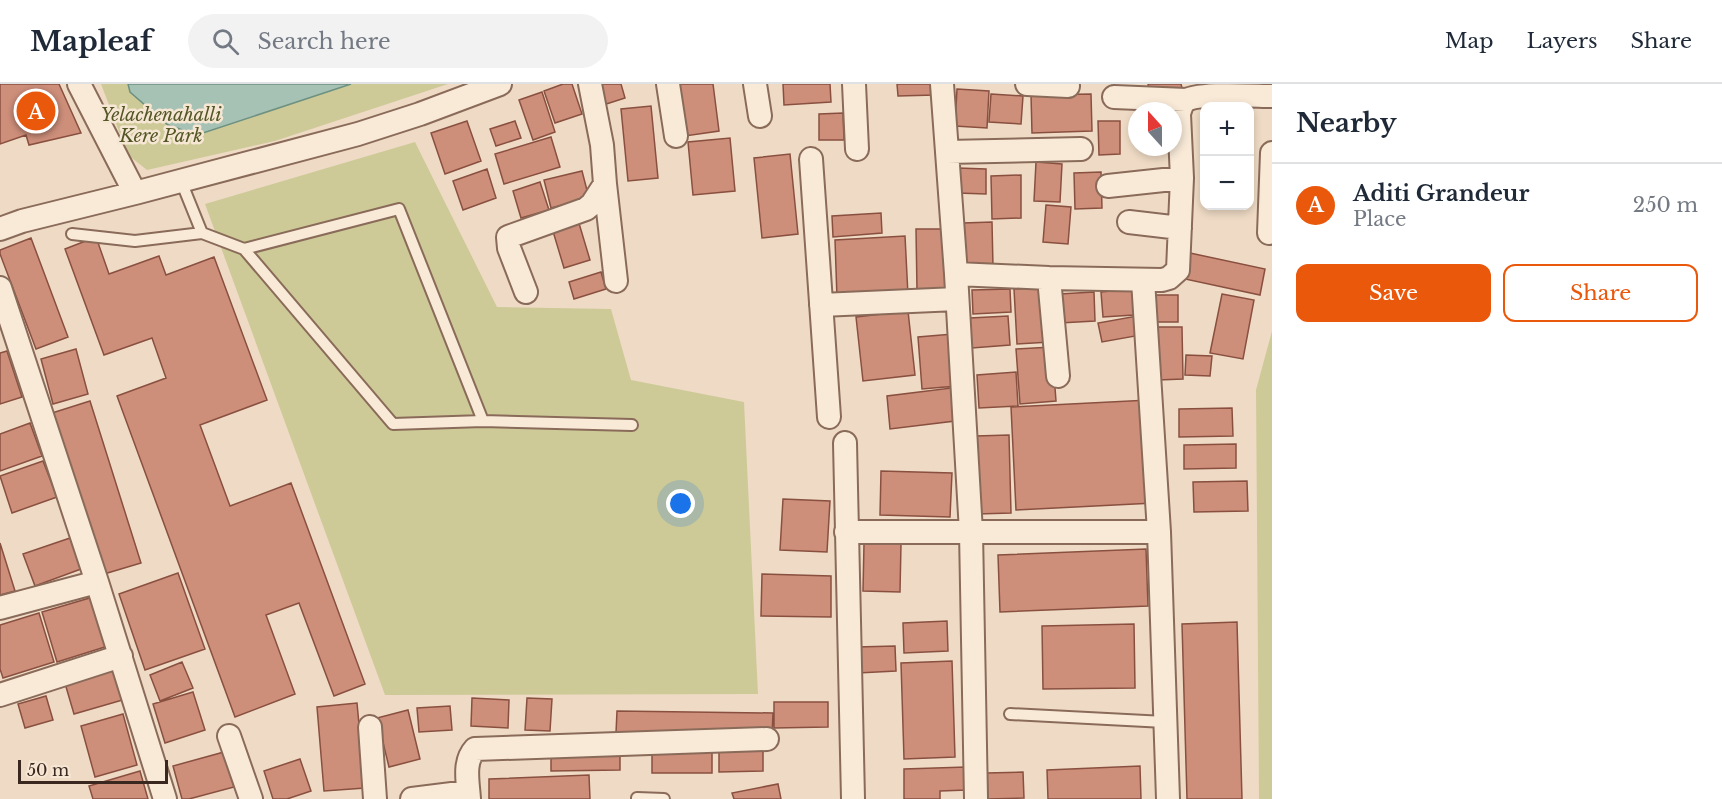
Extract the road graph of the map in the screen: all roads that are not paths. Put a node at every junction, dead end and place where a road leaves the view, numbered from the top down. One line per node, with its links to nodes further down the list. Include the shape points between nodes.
1 (79, 84): 24 (street)
2 (500, 84): 21 (street, via 358,134)
3 (590, 84): 22 (street)
4 (668, 84): 14 (street)
5 (755, 84): 13 (street)
6 (854, 84): 15 (street)
7 (942, 84): 17 (street)
8 (1027, 84): 9 (street)
9 (1068, 86)
10 (1272, 96): 12 (street, via 1201,96)
11 (1114, 97): 12 (street)
12 (1186, 100): 20 (street, via 1179,114)
13 (760, 116)
14 (676, 136)
15 (857, 149)
16 (1081, 150): 17 (street)
17 (947, 152): 32 (street)
18 (1272, 153): 29 (street)
19 (811, 159): 39 (street)
20 (1182, 178): 23 (street); 26 (street)
21 (181, 181): 24 (street); 28 (lane)
22 (605, 184): 35 (street); 37 (street, via 586,209 508,237)
23 (1108, 186)
24 (135, 193): 27 (street)
25 (1129, 222): 26 (street)
26 (1180, 228): 34 (street, via 1178,270 1169,278)
27 (0, 229)
28 (202, 233): 30 (lane, via 135,242); 31 (lane)
29 (1269, 233)
30 (72, 234)
31 (244, 249): 42 (lane, via 393,424); 42 (lane, via 399,209)
32 (956, 274): 33 (street); 38 (street)
33 (1049, 278): 34 (street); 40 (street)
34 (1143, 280): 47 (street)
35 (616, 281)
36 (0, 288): 48 (street)
37 (526, 292)
38 (957, 299): 39 (street); 46 (street)
39 (821, 305): 41 (street)
40 (1058, 376)
41 (829, 417)
42 (483, 421): 43 (lane)
43 (632, 425)
44 (845, 443): 45 (street)
45 (846, 532): 46 (street); 64 (street)
46 (971, 532): 47 (street); 65 (street)
47 (1159, 532): 53 (street)
48 (97, 582): 49 (street); 50 (street)
49 (0, 608)
50 (121, 656): 51 (street); 60 (street)
51 (0, 695)
52 (1010, 714): 53 (lane)
53 (1165, 722): 66 (street)
54 (370, 727): 61 (street)
55 (229, 736): 58 (street)
56 (767, 739): 57 (street, via 475,749 467,762)
57 (469, 795): 62 (street)
58 (245, 798)
59 (637, 798): 63 (lane)
60 (165, 799)
61 (375, 799)
62 (412, 799)
63 (664, 799)
64 (853, 799)
65 (976, 799)
66 (1168, 799)

